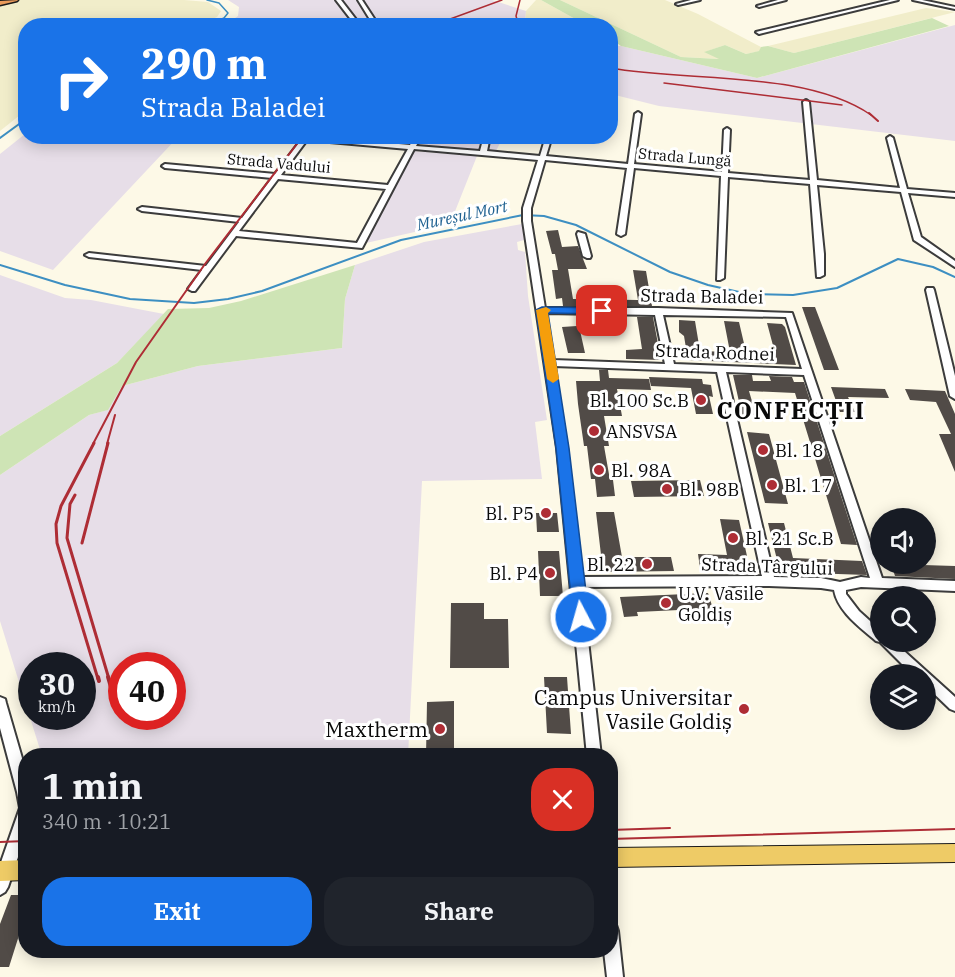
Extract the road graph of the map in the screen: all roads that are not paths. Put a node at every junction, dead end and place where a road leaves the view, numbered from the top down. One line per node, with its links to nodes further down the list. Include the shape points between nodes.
1 (15, 0): 8 (highway)
2 (338, 0): 12 (street)
3 (360, 0): 13 (street)
4 (698, 0): 9 (street)
5 (784, 0): 10 (street)
6 (896, 0): 14 (street)
7 (915, 0): 11 (street)
8 (1, 1)
9 (678, 4)
10 (759, 6)
11 (955, 8)
12 (353, 18)
13 (372, 18)
14 (759, 32)
15 (806, 102): 31 (street)
16 (638, 114): 28 (street)
17 (727, 130): 29 (street)
18 (890, 138): 33 (street)
19 (301, 144): 30 (street)
20 (369, 144): 24 (street, Strada Lungă)
21 (413, 144): 24 (street)
22 (485, 144): 25 (street)
23 (547, 144): 26 (street)
24 (411, 148): 25 (street, Strada Lungă); 32 (street)
25 (483, 153): 26 (street, Strada Lungă)
26 (543, 158): 28 (street, Strada Lungă); 48 (street, via 527,212)
27 (165, 166): 30 (street, Strada Vadului)
28 (630, 166): 29 (street, Strada Lungă); 39 (street)
29 (724, 174): 31 (street, Strada Lungă); 45 (street)
30 (277, 176): 32 (street, Strada Vadului); 36 (street)
31 (813, 182): 33 (street, Strada Lungă); 44 (street)
32 (390, 187): 37 (street, via 359,246)
33 (906, 190): 34 (street, Strada Lungă); 42 (street, via 917,238)
34 (955, 195)
35 (142, 209): 36 (street)
36 (243, 220): 37 (street)
37 (233, 233): 43 (street)
38 (581, 234): 41 (street)
39 (621, 234)
40 (89, 255): 43 (street)
41 (587, 256)
42 (955, 266)
43 (206, 268): 46 (street)
44 (820, 275)
45 (720, 278)
46 (192, 289)
47 (930, 291): 54 (street)
48 (542, 310): 49 (street, Strada Baladei); 50 (street)
49 (658, 311): 51 (street); 53 (street, Strada Baladei, via 789,315)
50 (550, 363): 51 (street, Strada Rodnei); 56 (street)
51 (670, 367): 52 (street, Strada Rodnei)
52 (721, 370): 53 (street, Strada Rodnei); 55 (street)
53 (807, 372): 57 (street)
54 (955, 396)
55 (769, 581): 56 (street, Strada Târgului); 59 (street, Strada Târgului)
56 (577, 582): 66 (street)
57 (877, 582): 58 (street, Strada Târgului); 59 (street, Strada Târgului)
58 (955, 586)
59 (840, 587): 60 (street, via 843,602)
60 (870, 628)
61 (897, 652): 62 (street)
62 (911, 664)
63 (936, 687): 65 (street)
64 (0, 703): 67 (street)
65 (955, 705)
66 (593, 748)
67 (18, 770)
68 (18, 831): 72 (street)
69 (955, 853): 70 (main road)
70 (618, 858)
71 (18, 872): 72 (main road)
72 (2, 876)
73 (613, 958): 74 (street)
74 (615, 977)

